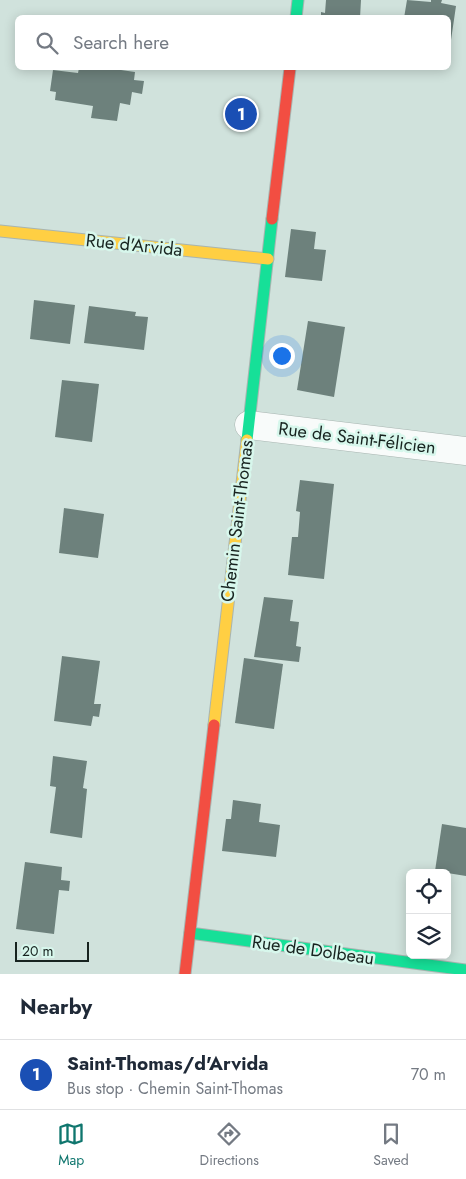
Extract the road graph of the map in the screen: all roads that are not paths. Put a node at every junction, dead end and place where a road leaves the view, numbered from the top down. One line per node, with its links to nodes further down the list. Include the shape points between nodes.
1 (298, 0): 2 (street)
2 (296, 15)
3 (290, 70): 5 (street, Chemin Saint-Thomas)
4 (0, 231): 5 (street, Rue d'Arvida)
5 (268, 259): 6 (street, Chemin Saint-Thomas)
6 (249, 424): 7 (street, Rue de Saint-Félicien); 8 (street, Chemin Saint-Thomas)
7 (466, 451)
8 (190, 933): 9 (street, Rue de Dolbeau); 10 (street, Chemin Saint-Thomas)
9 (466, 970)
10 (185, 974)

